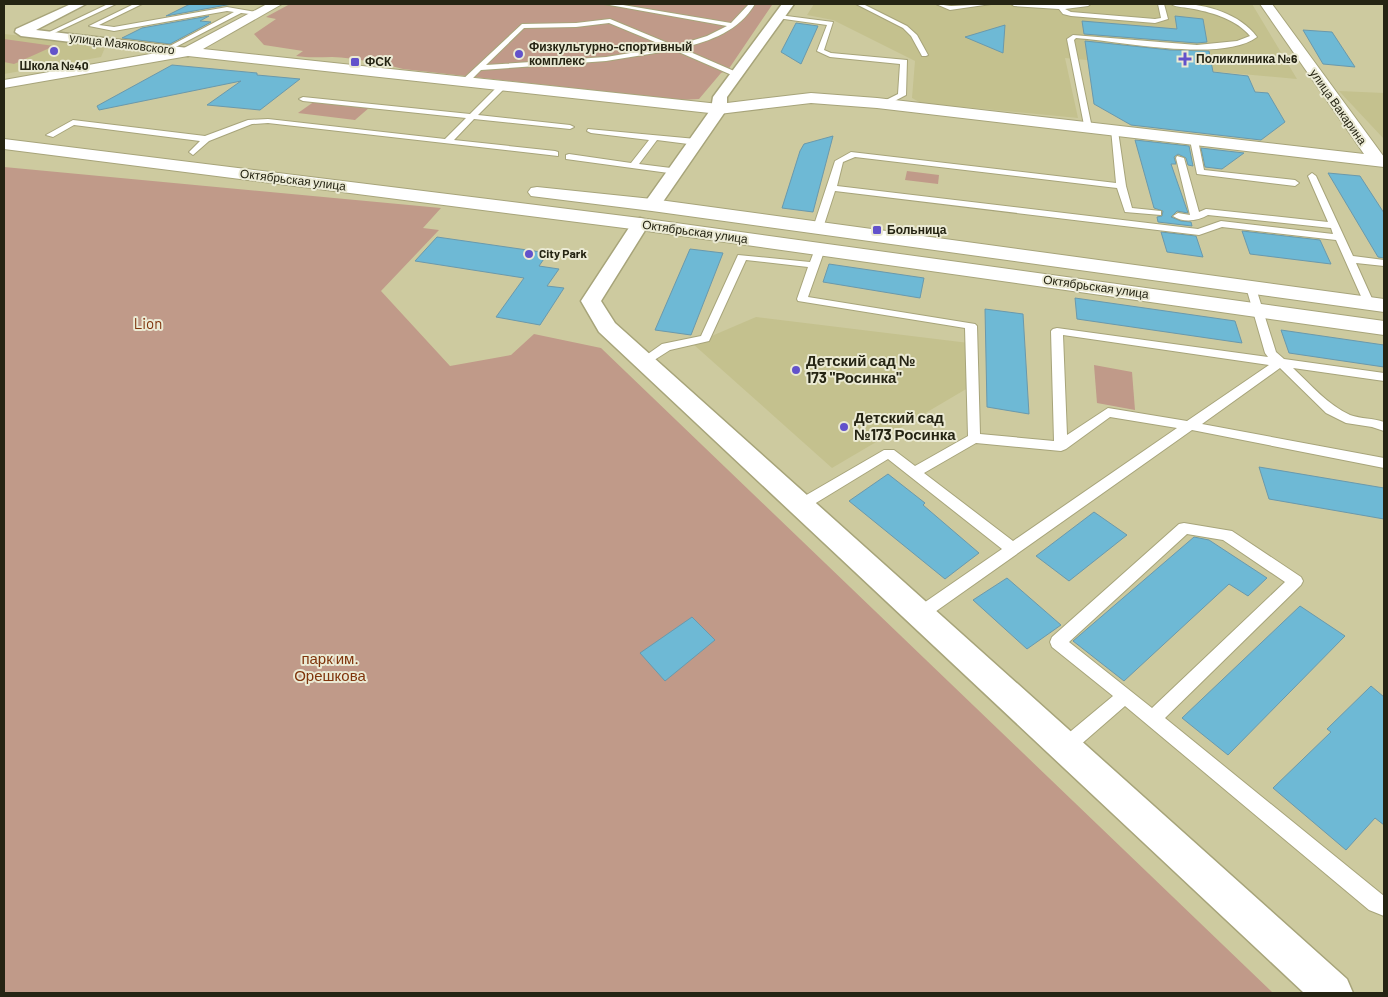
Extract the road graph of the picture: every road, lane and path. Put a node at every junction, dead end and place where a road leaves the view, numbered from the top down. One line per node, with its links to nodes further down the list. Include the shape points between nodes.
1 (80, 4): 21 (street, улица Маяковского, via 21,32)
2 (112, 4): 21 (lane)
3 (139, 4): 17 (lane, via 92,26 114,29 227,9)
4 (276, 4): 18 (street, улица Маяковского)
5 (607, 4): 20 (lane)
6 (752, 4): 20 (lane)
7 (788, 4): 19 (street)
8 (859, 4): 25 (lane, via 905,27 914,35)
9 (939, 4): 10 (lane, via 950,8)
10 (988, 4)
11 (1014, 4): 16 (lane)
12 (1088, 4): 16 (lane)
13 (1161, 4): 16 (lane, via 1165,19 1155,21 1064,13)
14 (1174, 4): 36 (lane, via 1216,13 1251,30 1254,37 1242,44 1212,47 1075,36 1070,39)
15 (1266, 4): 52 (street, улица Вакарина)
16 (1062, 5)
17 (240, 11): 18 (lane); 23 (lane)
18 (258, 13): 24 (street, улица Маяковского)
19 (779, 17): 27 (street); 32 (lane, via 831,23 820,51 830,55 904,62 902,95)
20 (733, 25): 22 (lane)
21 (46, 35): 23 (street, улица Маяковского)
22 (676, 48): 26 (lane, via 598,60); 26 (lane, via 610,21 568,26 522,26); 27 (lane)
23 (168, 49): 24 (street, улица Маяковского)
24 (188, 52): 28 (street); 29 (street)
25 (924, 55)
26 (478, 68): 28 (lane)
27 (737, 74): 33 (street, via 720,97)
28 (464, 82): 30 (street)
29 (4, 84)
30 (503, 86): 33 (street); 34 (lane)
31 (303, 99): 34 (lane)
32 (882, 104): 33 (street, via 811,98); 36 (street)
33 (719, 108): 45 (street)
34 (472, 117): 35 (lane); 44 (lane)
35 (570, 127)
36 (1088, 128): 39 (street)
37 (4, 130): 40 (street, Октябрьская улица)
38 (591, 131): 41 (lane)
39 (1114, 131): 43 (street); 60 (lane)
40 (50, 135): 42 (lane, via 73,122); 47 (street); 48 (street, Октябрьская улица)
41 (654, 138): 45 (lane); 54 (lane)
42 (206, 139): 44 (lane, via 251,122 268,121); 48 (lane)
43 (1194, 140): 52 (street); 59 (lane, via 1200,172)
44 (447, 142): 49 (lane)
45 (696, 142): 56 (street)
46 (4, 144): 47 (street, Октябрьская улица)
47 (30, 147): 58 (street, Октябрьская улица)
48 (193, 152): 53 (street, Октябрьская улица)
49 (555, 154)
50 (569, 157): 54 (lane)
51 (1180, 158): 66 (lane)
52 (1380, 161)
53 (299, 164)
54 (634, 165): 56 (lane)
55 (328, 168): 58 (street)
56 (676, 171): 64 (street)
57 (1312, 176): 67 (lane)
58 (310, 182): 64 (street, Октябрьская улица)
59 (1295, 183)
60 (1121, 186): 61 (lane, via 854,154 839,161); 63 (lane, via 1128,210)
61 (832, 188): 68 (lane); 69 (lane, via 1199,232 1221,224)
62 (524, 190): 64 (street, Октябрьская улица)
63 (1158, 213)
64 (646, 215): 68 (street, Октябрьская улица); 70 (street, Октябрьская улица); 77 (street, via 591,301 607,327)
65 (1178, 216): 66 (lane)
66 (1196, 218): 67 (lane, via 1206,212)
67 (1335, 226): 69 (lane)
68 (818, 228): 73 (street, Октябрьская улица)
69 (1340, 238): 71 (lane)
70 (817, 257): 75 (street, Октябрьская улица); 77 (lane, via 742,257 705,339 666,347); 82 (lane, via 802,299 971,326)
71 (1350, 259): 72 (lane); 74 (lane)
72 (1384, 263)
73 (1251, 287): 74 (street, Октябрьская улица); 75 (lane)
74 (1377, 304)
75 (1257, 309): 76 (street, Октябрьская улица); 78 (lane, via 1271,353)
76 (1384, 328)
77 (644, 361): 86 (street)
78 (1282, 362): 79 (lane); 80 (lane); 81 (lane, via 1330,410 1350,420); 83 (lane, via 1057,331)
79 (1384, 377)
80 (1191, 426): 83 (lane, via 1108,412); 84 (lane); 87 (lane)
81 (1384, 427)
82 (974, 438): 83 (lane); 85 (lane)
83 (1061, 446)
84 (1384, 463)
85 (914, 473): 86 (lane, via 889,453); 87 (lane)
86 (801, 505): 88 (street)
87 (1013, 549): 88 (lane)
88 (920, 614): 91 (street)
89 (1125, 696): 90 (lane); 90 (lane, via 1058,642 1184,528 1227,535 1296,582); 91 (lane)
90 (1152, 719): 92 (lane, via 1376,903)
91 (1065, 747): 93 (street)
92 (1384, 906)
93 (1333, 993)

